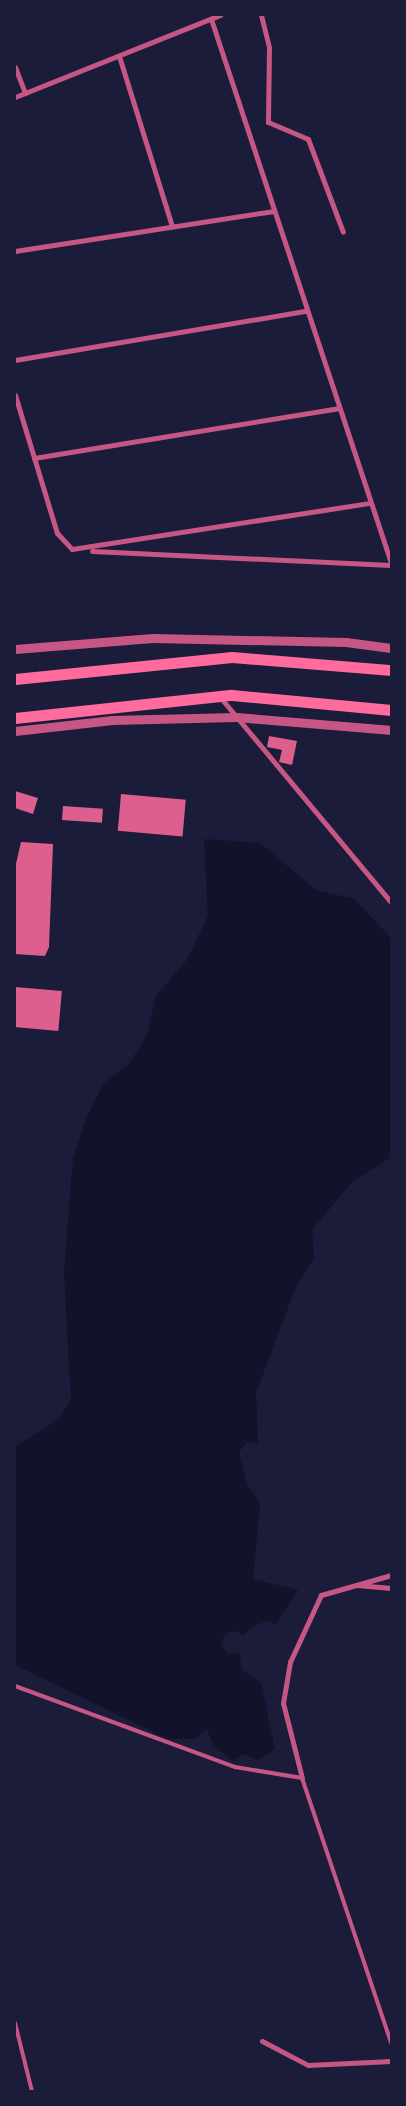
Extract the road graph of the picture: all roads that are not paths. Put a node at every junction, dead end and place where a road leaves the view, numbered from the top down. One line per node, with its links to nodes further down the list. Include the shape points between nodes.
1 (220, 15): 3 (street)
2 (261, 15): 10 (street, via 269,48 268,122 309,141)
3 (211, 18): 4 (street); 8 (street)
4 (118, 56): 6 (street); 9 (street)
5 (15, 66): 6 (street)
6 (25, 93): 7 (street)
7 (15, 97)
8 (274, 211): 9 (street); 12 (street)
9 (172, 226): 11 (street)
10 (343, 232)
11 (15, 251)
12 (306, 310): 13 (street); 15 (street)
13 (15, 360)
14 (15, 395): 16 (street)
15 (338, 408): 16 (street); 17 (street)
16 (34, 458): 18 (street, via 57,533 66,545)
17 (368, 503): 18 (street); 19 (street)
18 (80, 550): 19 (street)
19 (391, 564)
20 (391, 648): 21 (street, via 327,641 153,638)
21 (15, 650)
22 (391, 670): 23 (highway, via 232,657)
23 (15, 679)
24 (219, 696): 25 (highway); 26 (street); 27 (highway)
25 (391, 710)
26 (236, 717): 28 (street); 29 (street, via 112,720); 30 (street)
27 (15, 718)
28 (391, 730)
29 (15, 731)
30 (391, 902)
31 (391, 1575): 32 (street)
32 (351, 1585): 33 (street); 35 (street, via 320,1596 283,1684 284,1718)
33 (391, 1588)
34 (15, 1686): 35 (lane, via 227,1765)
35 (302, 1778): 38 (lane)
36 (15, 2023): 40 (lane)
37 (262, 2040): 39 (street, via 308,2065)
38 (391, 2043)
39 (391, 2061)
40 (32, 2091)

